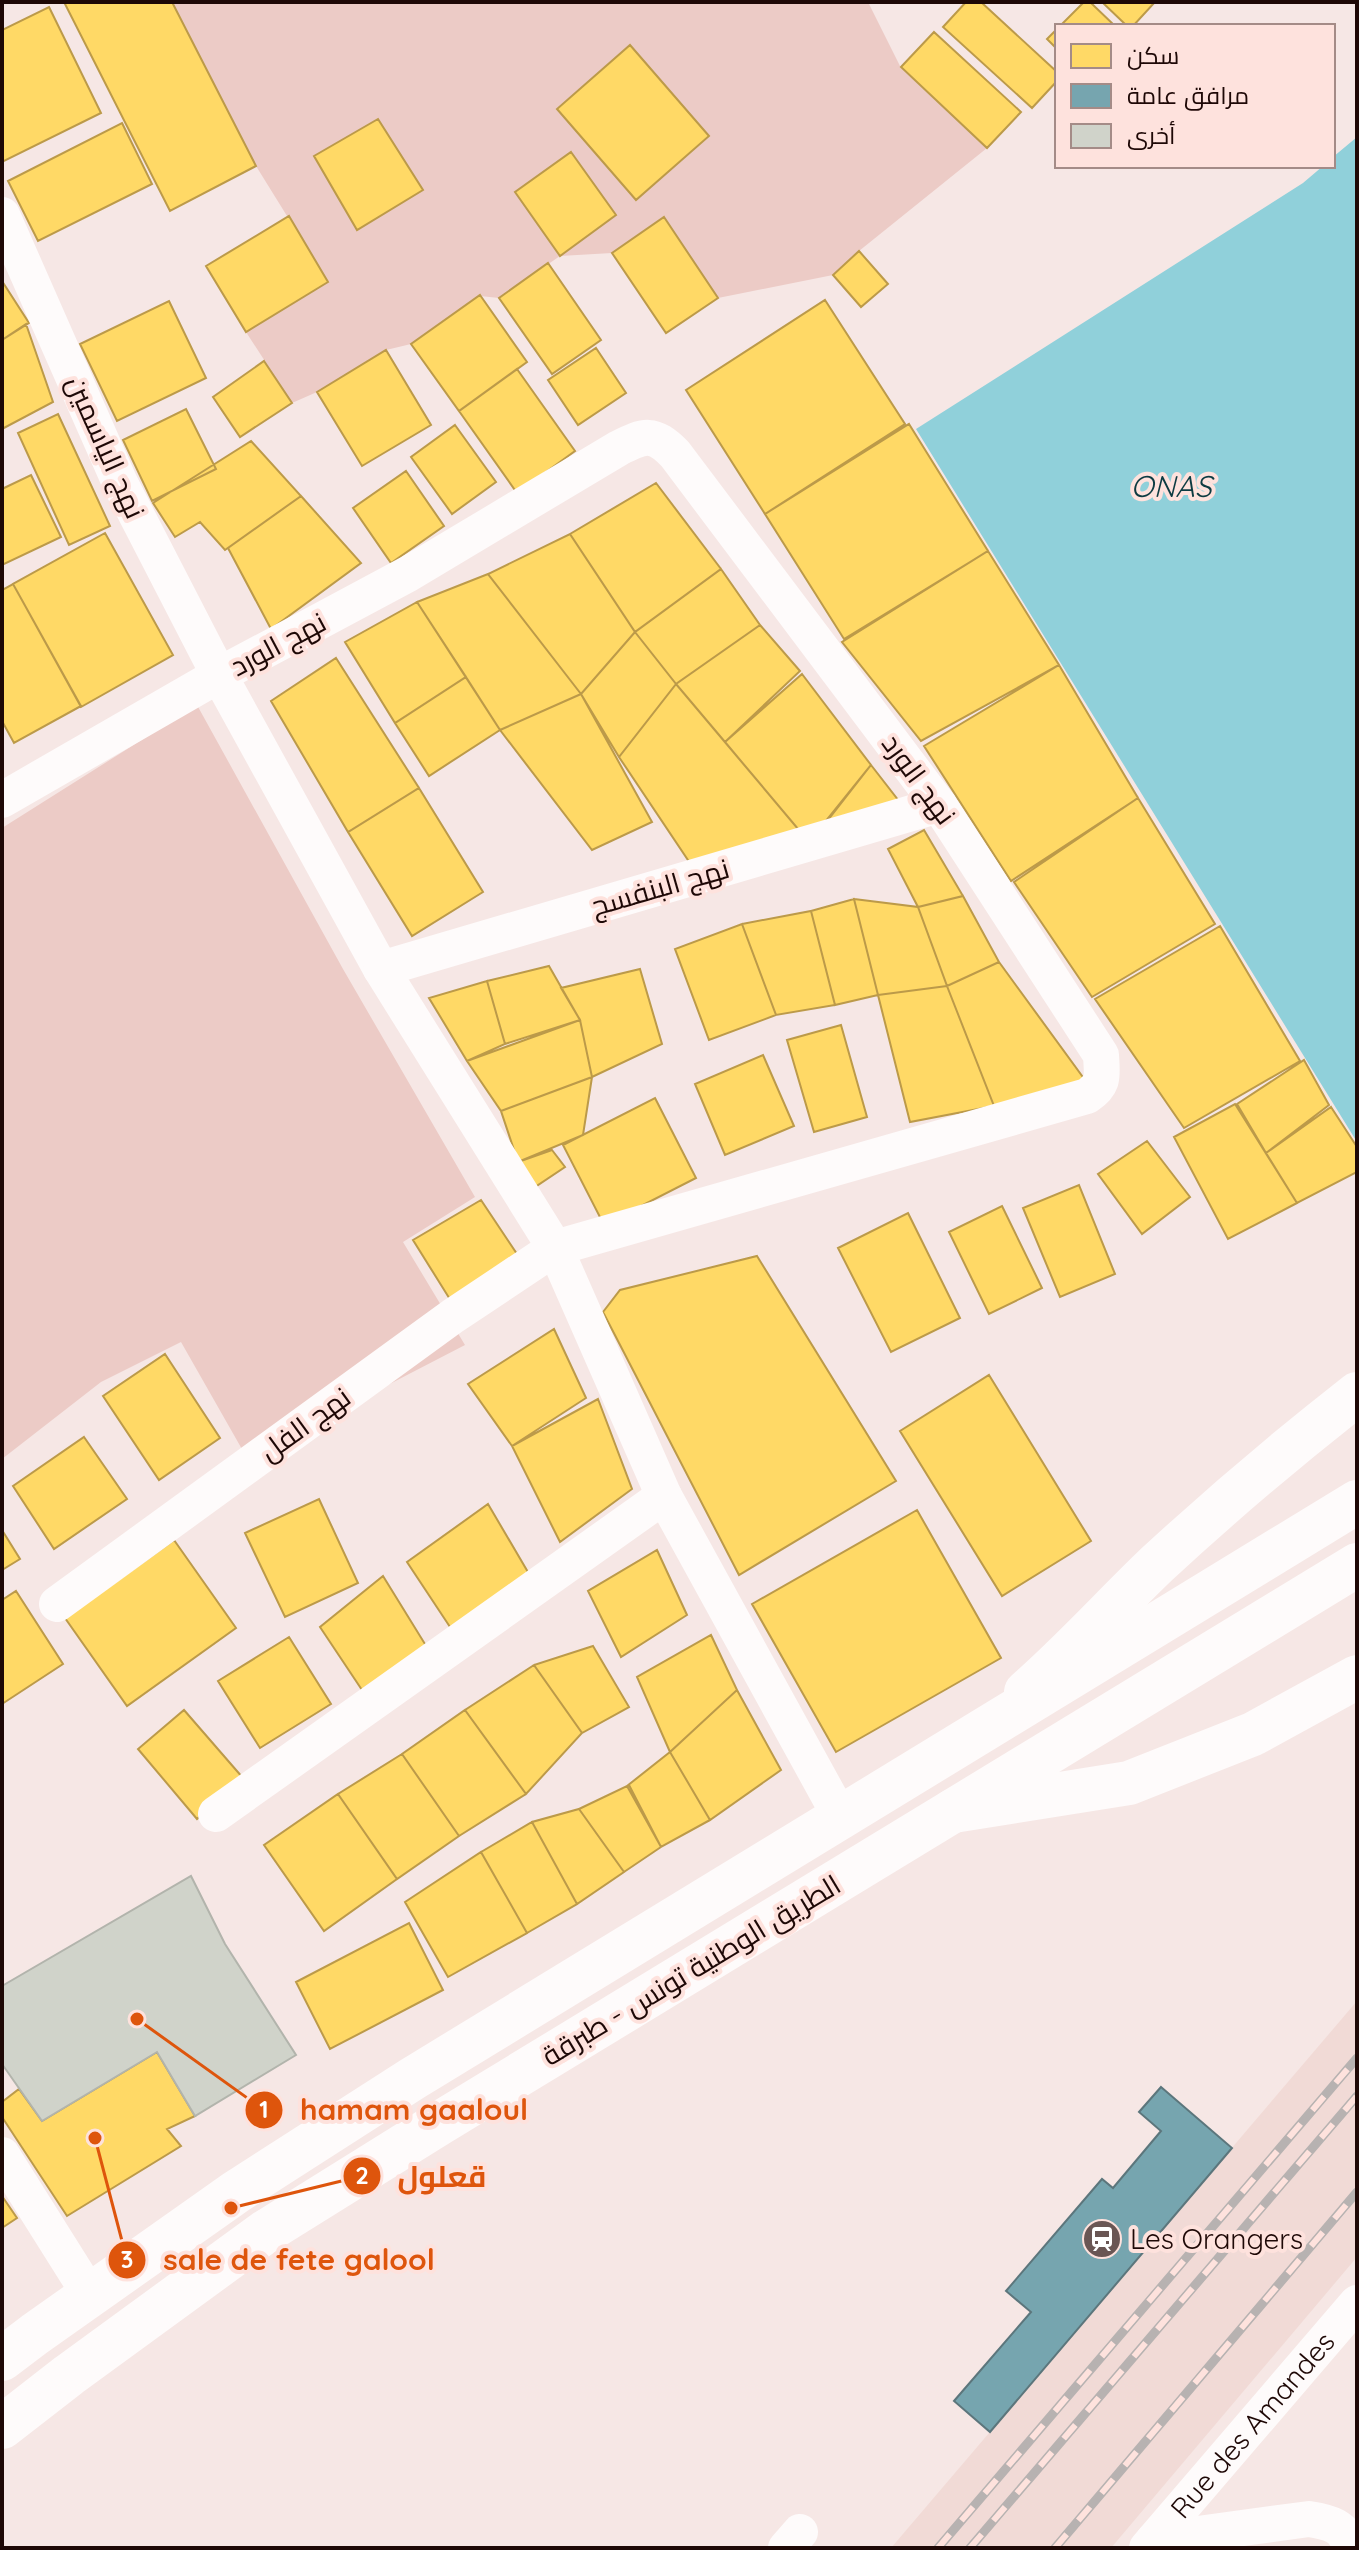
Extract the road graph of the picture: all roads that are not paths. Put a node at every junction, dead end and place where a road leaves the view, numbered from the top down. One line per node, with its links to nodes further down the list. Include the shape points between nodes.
1 (2, 215): 2 (street, نهج الياسمين, via 120,483)
2 (219, 675): 3 (street); 4 (street, نهج الورد, via 408,574 619,448 654,437 675,454); 5 (street, نهج الياسمين)
3 (2, 800)
4 (939, 805): 5 (street, نهج البنفسج); 6 (street, نهج الورد, via 1101,1055 1098,1089)
5 (381, 969): 6 (street, نهج الياسمين)
6 (555, 1248): 8 (street, نهج الياسمين); 11 (street, نهج الفل)
7 (1357, 1394): 13 (main road, via 1266,1466)
8 (664, 1496): 15 (street); 16 (street, نهج الياسمين)
9 (1357, 1502): 13 (main road, الطريق الوطنية تونس - طبرقة)
10 (1357, 1565): 14 (main road, الطريق الوطنية تونس - طبرقة)
11 (57, 1604)
12 (1357, 1677): 14 (main road, via 1253,1734 1129,1783)
13 (974, 1737): 16 (main road, الطريق الوطنية تونس - طبرقة)
14 (953, 1811): 21 (main road, الطريق الوطنية تونس - طبرقة, via 265,2232)
15 (216, 1814)
16 (841, 1818): 18 (main road, الطريق الوطنية تونس - طبرقة, via 412,2079 236,2192)
17 (2, 2155): 18 (street)
18 (90, 2295): 20 (main road, الطريق الوطنية تونس - طبرقة)
19 (1357, 2303): 22 (street, Rue des Amandes)
20 (2, 2359)
21 (2, 2427)
22 (1150, 2544): 23 (street, via 1309,2519 1342,2530)
23 (1350, 2548)

